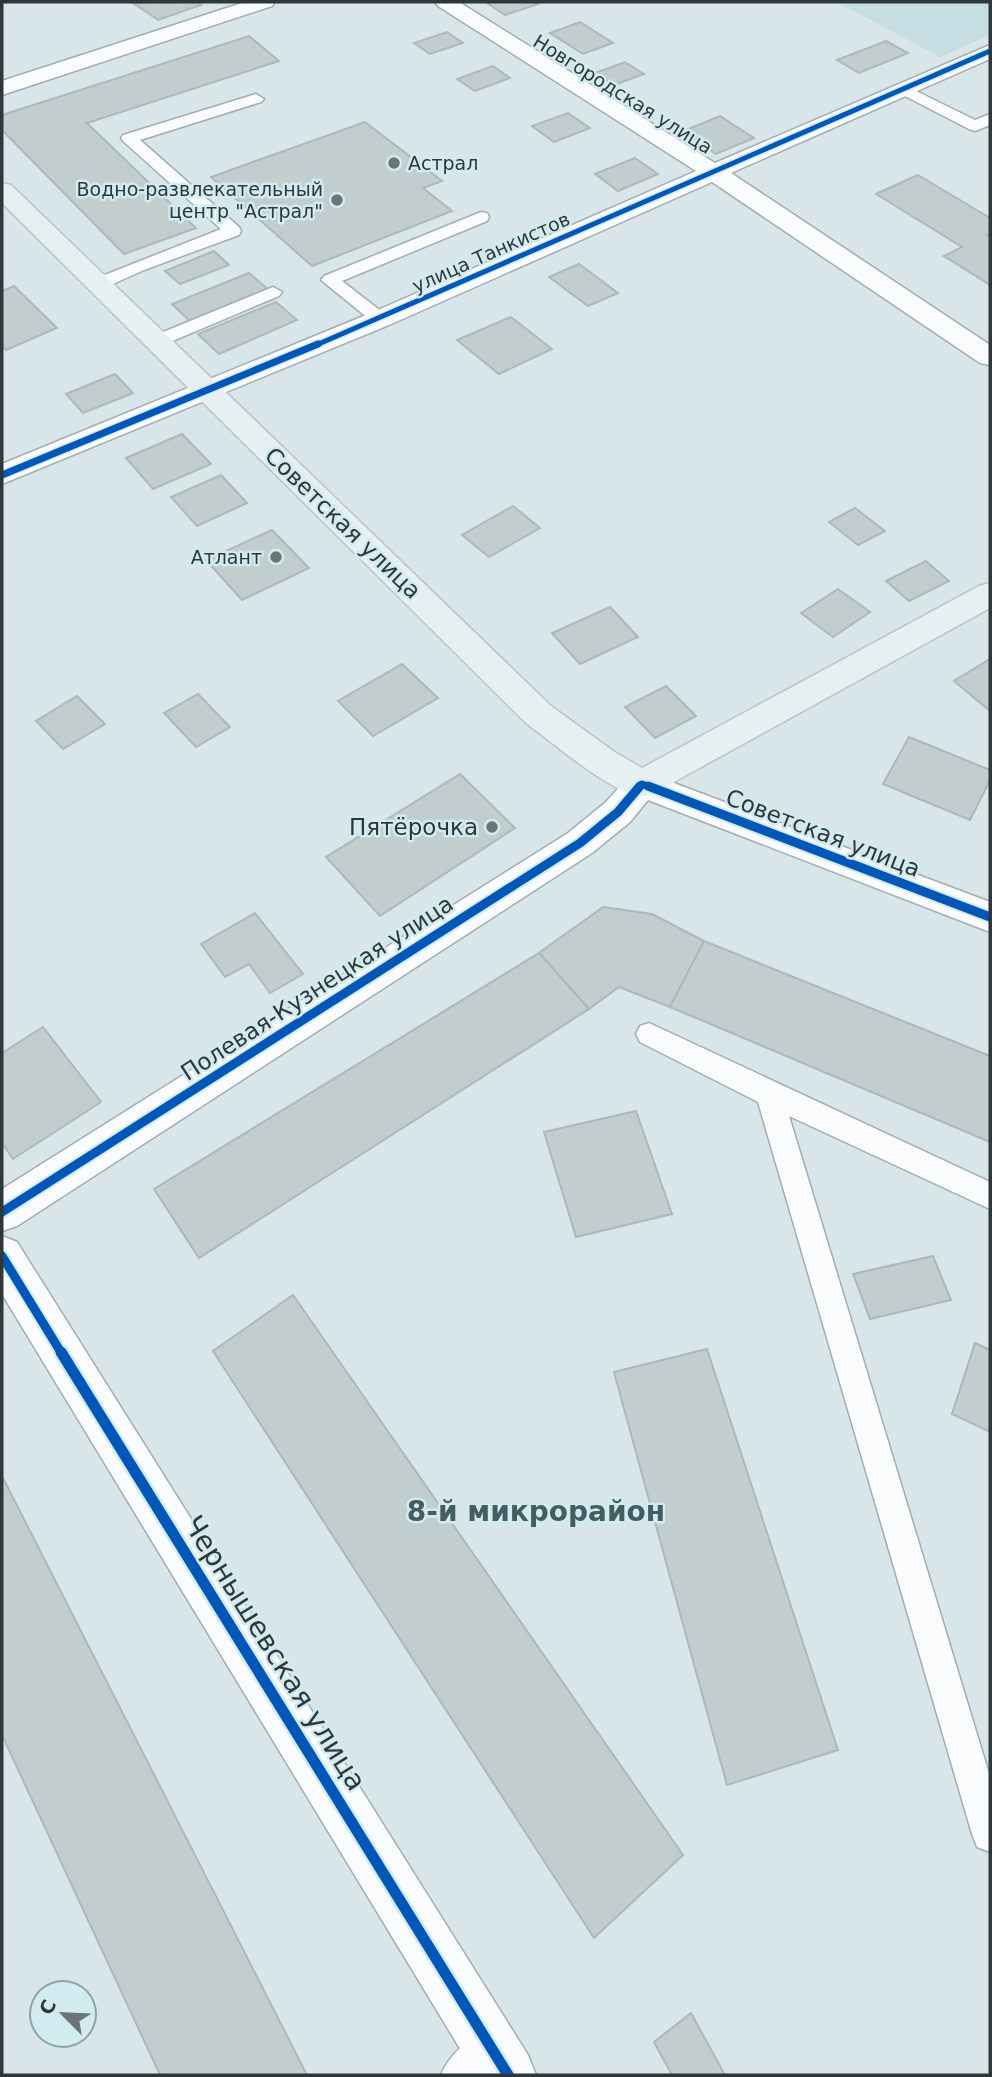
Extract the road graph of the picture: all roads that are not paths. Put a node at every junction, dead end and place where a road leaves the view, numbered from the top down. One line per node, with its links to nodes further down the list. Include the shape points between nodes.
1 (265, 2): 4 (street)
2 (445, 2): 9 (street, Новгородская улица)
3 (990, 51): 5 (street, улица Танкистов)
4 (2, 88)
5 (904, 90): 7 (lane); 9 (street, улица Танкистов)
6 (256, 99): 12 (lane, via 130,138 233,232)
7 (983, 122): 8 (lane)
8 (990, 134)
9 (715, 173): 14 (street, улица Танкистов); 16 (street, Новгородская улица)
10 (2, 190): 12 (main road, Советская улица)
11 (481, 216): 14 (lane, via 330,280)
12 (98, 284): 15 (main road, Советская улица)
13 (273, 292): 15 (lane)
14 (380, 319): 17 (street, улица Танкистов)
15 (157, 341): 17 (main road, Советская улица)
16 (990, 357)
17 (208, 391): 18 (street, улица Танкистов); 20 (main road, Советская улица, via 539,715)
18 (2, 475)
19 (990, 594): 20 (main road)
20 (642, 785): 21 (street, Советская улица); 25 (street, Полевая-Кузнецкая улица, via 580,843)
21 (990, 917)
22 (649, 1034): 23 (lane)
23 (769, 1094): 24 (lane); 27 (lane)
24 (990, 1196)
25 (2, 1212)
26 (2, 1256): 28 (street, Чернышевская улица)
27 (990, 1833)
28 (487, 2065)

